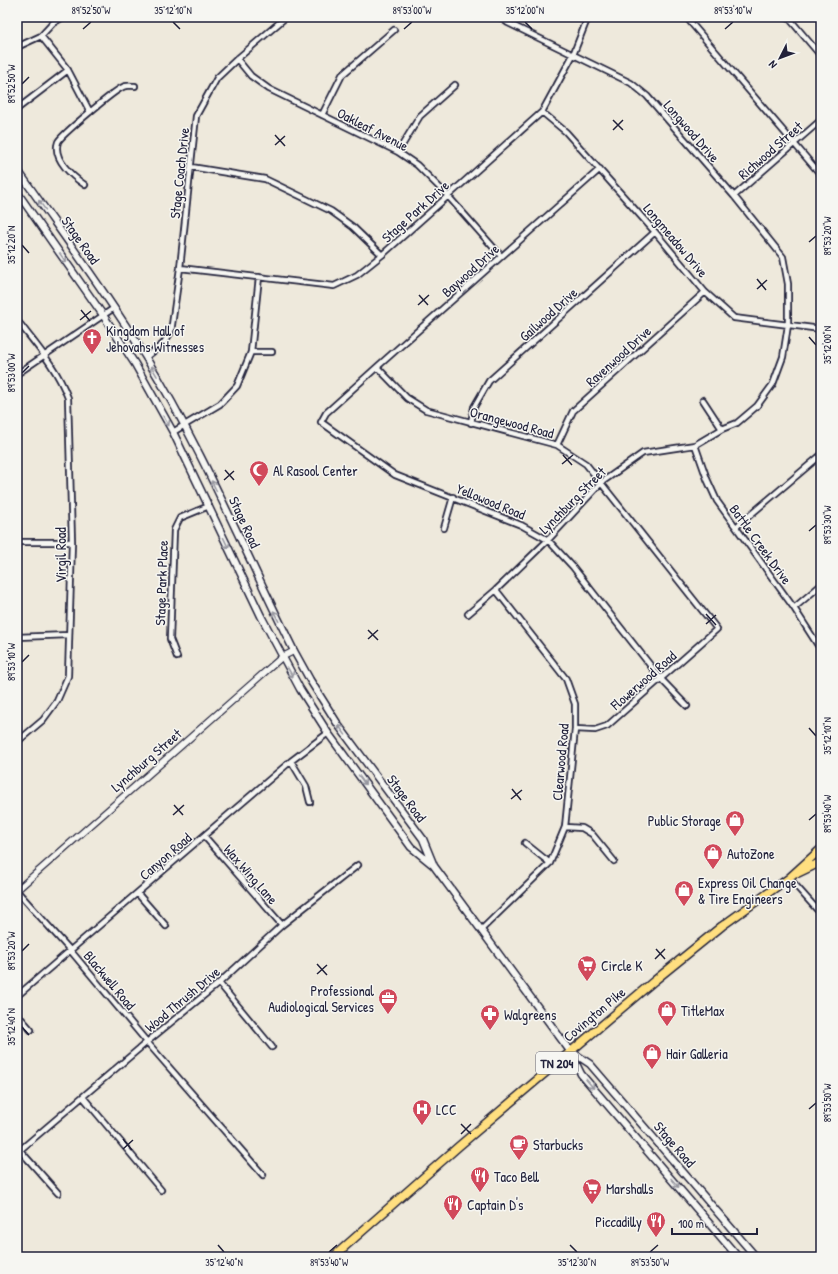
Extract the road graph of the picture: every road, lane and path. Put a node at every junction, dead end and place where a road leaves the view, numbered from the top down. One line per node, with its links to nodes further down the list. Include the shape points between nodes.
1 (63, 17): 8 (street)
2 (286, 17): 12 (street, Stage Coach Drive)
3 (500, 17): 10 (street, Longwood Drive)
4 (588, 17): 10 (street, Stage Park Drive)
5 (686, 17): 21 (street)
6 (788, 17): 11 (street)
7 (394, 30): 19 (street, via 342,75)
8 (41, 36): 9 (street); 13 (street)
9 (17, 47)
10 (573, 55): 18 (street, Stage Park Drive); 30 (street, Longwood Drive, via 631,83 647,96)
11 (821, 56)
12 (237, 59): 19 (street, Oakleaf Avenue, via 251,76 269,89); 23 (street, Stage Coach Drive, via 217,78 196,116)
13 (68, 70): 16 (street); 17 (street)
14 (135, 86): 17 (street, via 124,86)
15 (455, 86): 22 (street, via 420,116)
16 (17, 109)
17 (90, 112): 27 (street, via 65,132 58,142 57,155 71,175)
18 (542, 112): 25 (street, Longmeadow Drive, via 566,132); 29 (street, Stage Park Drive)
19 (322, 115): 22 (street, Oakleaf Avenue)
20 (821, 120): 21 (street, Richwood Street)
21 (794, 143): 26 (street); 30 (street, Richwood Street)
22 (398, 152): 29 (street, Oakleaf Avenue, via 417,165)
23 (191, 167): 32 (street, via 265,179 331,211 353,226); 34 (street, Stage Coach Drive)
24 (17, 169): 37 (main road, Stage Road, one-way to 24)
25 (600, 169): 31 (street, Longmeadow Drive); 33 (street, Baywood Drive)
26 (821, 175)
27 (85, 186)
28 (17, 192): 38 (main road, Stage Road, one-way to 38)
29 (448, 196): 32 (street, Stage Park Drive); 33 (street, Oakleaf Avenue)
30 (734, 196): 40 (street, Longwood Drive, via 783,257 788,284)
31 (655, 232): 36 (street, Longmeadow Drive); 50 (street, Gailwood Drive, via 489,381 474,407)
32 (382, 255): 35 (street, Stage Park Drive, via 357,275 334,286)
33 (501, 256): 46 (street, Baywood Drive)
34 (180, 268): 35 (street, Stage Park Drive); 45 (street, Stage Coach Drive, via 171,332 163,344)
35 (259, 277): 42 (street)
36 (705, 292): 40 (street, Longmeadow Drive, via 734,318); 54 (street, Ravenwood Drive, via 573,411)
37 (114, 308): 38 (street); 45 (main road, Stage Road)
38 (103, 315): 44 (street); 53 (main road, Stage Road, one-way to 53, via 135,364)
39 (17, 323): 44 (street, Virgil Road)
40 (788, 325): 41 (street, Longmeadow Drive); 52 (street, Lynchburg Street, via 783,357 773,384 757,406 737,423)
41 (821, 329)
42 (251, 352): 43 (street); 51 (street, via 237,386 220,404)
43 (272, 352)
44 (44, 355): 47 (street); 64 (street, Virgil Road, via 63,384 68,398)
45 (146, 357): 51 (main road, Stage Road, one-way to 45)
46 (377, 367): 49 (street, Baywood Drive, via 326,413); 50 (street, Orangewood Road, via 407,398 426,410)
47 (17, 374)
48 (703, 400): 52 (street)
49 (321, 422): 58 (street, Yellowood Road, via 395,475)
50 (471, 423): 54 (street, Orangewood Road)
51 (184, 425): 53 (street); 73 (main road, Stage Road, one-way to 51)
52 (722, 429): 55 (street, Lynchburg Street)
53 (173, 432): 59 (main road, Stage Road)
54 (557, 445): 57 (street, Orangewood Road, via 586,464)
55 (695, 445): 57 (street, Lynchburg Street, via 643,453); 60 (street, Battle Creek Drive, via 717,501)
56 (821, 455): 60 (street)
57 (602, 482): 62 (street, Lynchburg Street); 69 (street, Orangewood Road)
58 (453, 498): 61 (street); 62 (street, Yellowood Road, via 521,525)
59 (209, 506): 74 (street, Stage Park Place, via 180,518 174,530 170,639); 75 (main road, Stage Road, one-way to 75)
60 (736, 527): 67 (street, Battle Creek Drive)
61 (444, 528)
62 (548, 540): 66 (street, Lynchburg Street); 76 (street, Yellowood Road, via 573,567)
63 (17, 542): 64 (street)
64 (72, 542): 70 (street, Virgil Road)
65 (821, 585): 67 (street)
66 (496, 590): 68 (street, Lynchburg Street); 78 (street, Clearwood Road, via 566,679 575,704)
67 (794, 608): 72 (street, Battle Creek Drive)
68 (468, 614)
69 (718, 629): 76 (street, Flowerwood Road)
70 (70, 635): 71 (street); 80 (street, Virgil Road, via 68,676 57,701 43,720)
71 (17, 637)
72 (821, 650)
73 (294, 651): 75 (street, Lynchburg Street); 91 (main road, Stage Road, one-way to 73, via 423,839 339,726)
74 (177, 657)
75 (282, 657): 79 (main road, Stage Road, one-way to 79); 93 (street, Lynchburg Street)
76 (661, 679): 77 (street, Yellowood Road); 78 (street, Flowerwood Road, via 607,726 596,730)
77 (687, 706)
78 (575, 729): 83 (street, Clearwood Road)
79 (328, 733): 81 (street, Canyon Road); 91 (main road, Stage Road, one-way to 91, via 411,847)
80 (17, 742)
81 (291, 761): 82 (street, via 306,786); 84 (street, Canyon Road)
82 (310, 802)
83 (565, 827): 87 (street, via 582,828 592,834); 88 (street, Clearwood Road)
84 (205, 836): 94 (street, Canyon Road); 96 (street, Wax Wing Lane)
85 (525, 843): 88 (street)
86 (821, 849): 92 (main road, Covington Pike / TN 204)
87 (614, 861)
88 (550, 862): 98 (street, Clearwood Road)
89 (821, 862): 92 (main road, Covington Pike / TN 204)
90 (358, 865): 96 (street, Wood Thrush Drive)
91 (434, 866): 98 (main road, Stage Road)
92 (788, 878): 95 (street); 106 (main road, Covington Pike / TN 204, via 690,950)
93 (17, 890): 99 (street, Blackwell Road)
94 (138, 894): 97 (street); 99 (street, Canyon Road)
95 (821, 914)
96 (282, 925): 100 (street, Wood Thrush Drive)
97 (166, 926)
98 (481, 930): 106 (main road, Stage Road)
99 (70, 950): 101 (street, Canyon Road); 104 (street, Blackwell Road)
100 (218, 983): 104 (street, Wood Thrush Drive); 105 (street)
101 (17, 996)
102 (17, 1014): 103 (street)
103 (32, 1030)
104 (147, 1042): 107 (street, Wood Thrush Drive); 109 (street, Blackwell Road)
105 (272, 1047)
106 (570, 1051): 112 (main road, Covington Pike / TN 204); 113 (main road, Stage Road, one-way to 113, via 581,1074); 114 (main road, Stage Road, via 590,1064)
107 (83, 1097): 108 (street, Wood Thrush Drive); 110 (street)
108 (19, 1149): 111 (street)
109 (263, 1175)
110 (161, 1190)
111 (58, 1193)
112 (333, 1257)
113 (738, 1257)
114 (756, 1257)

